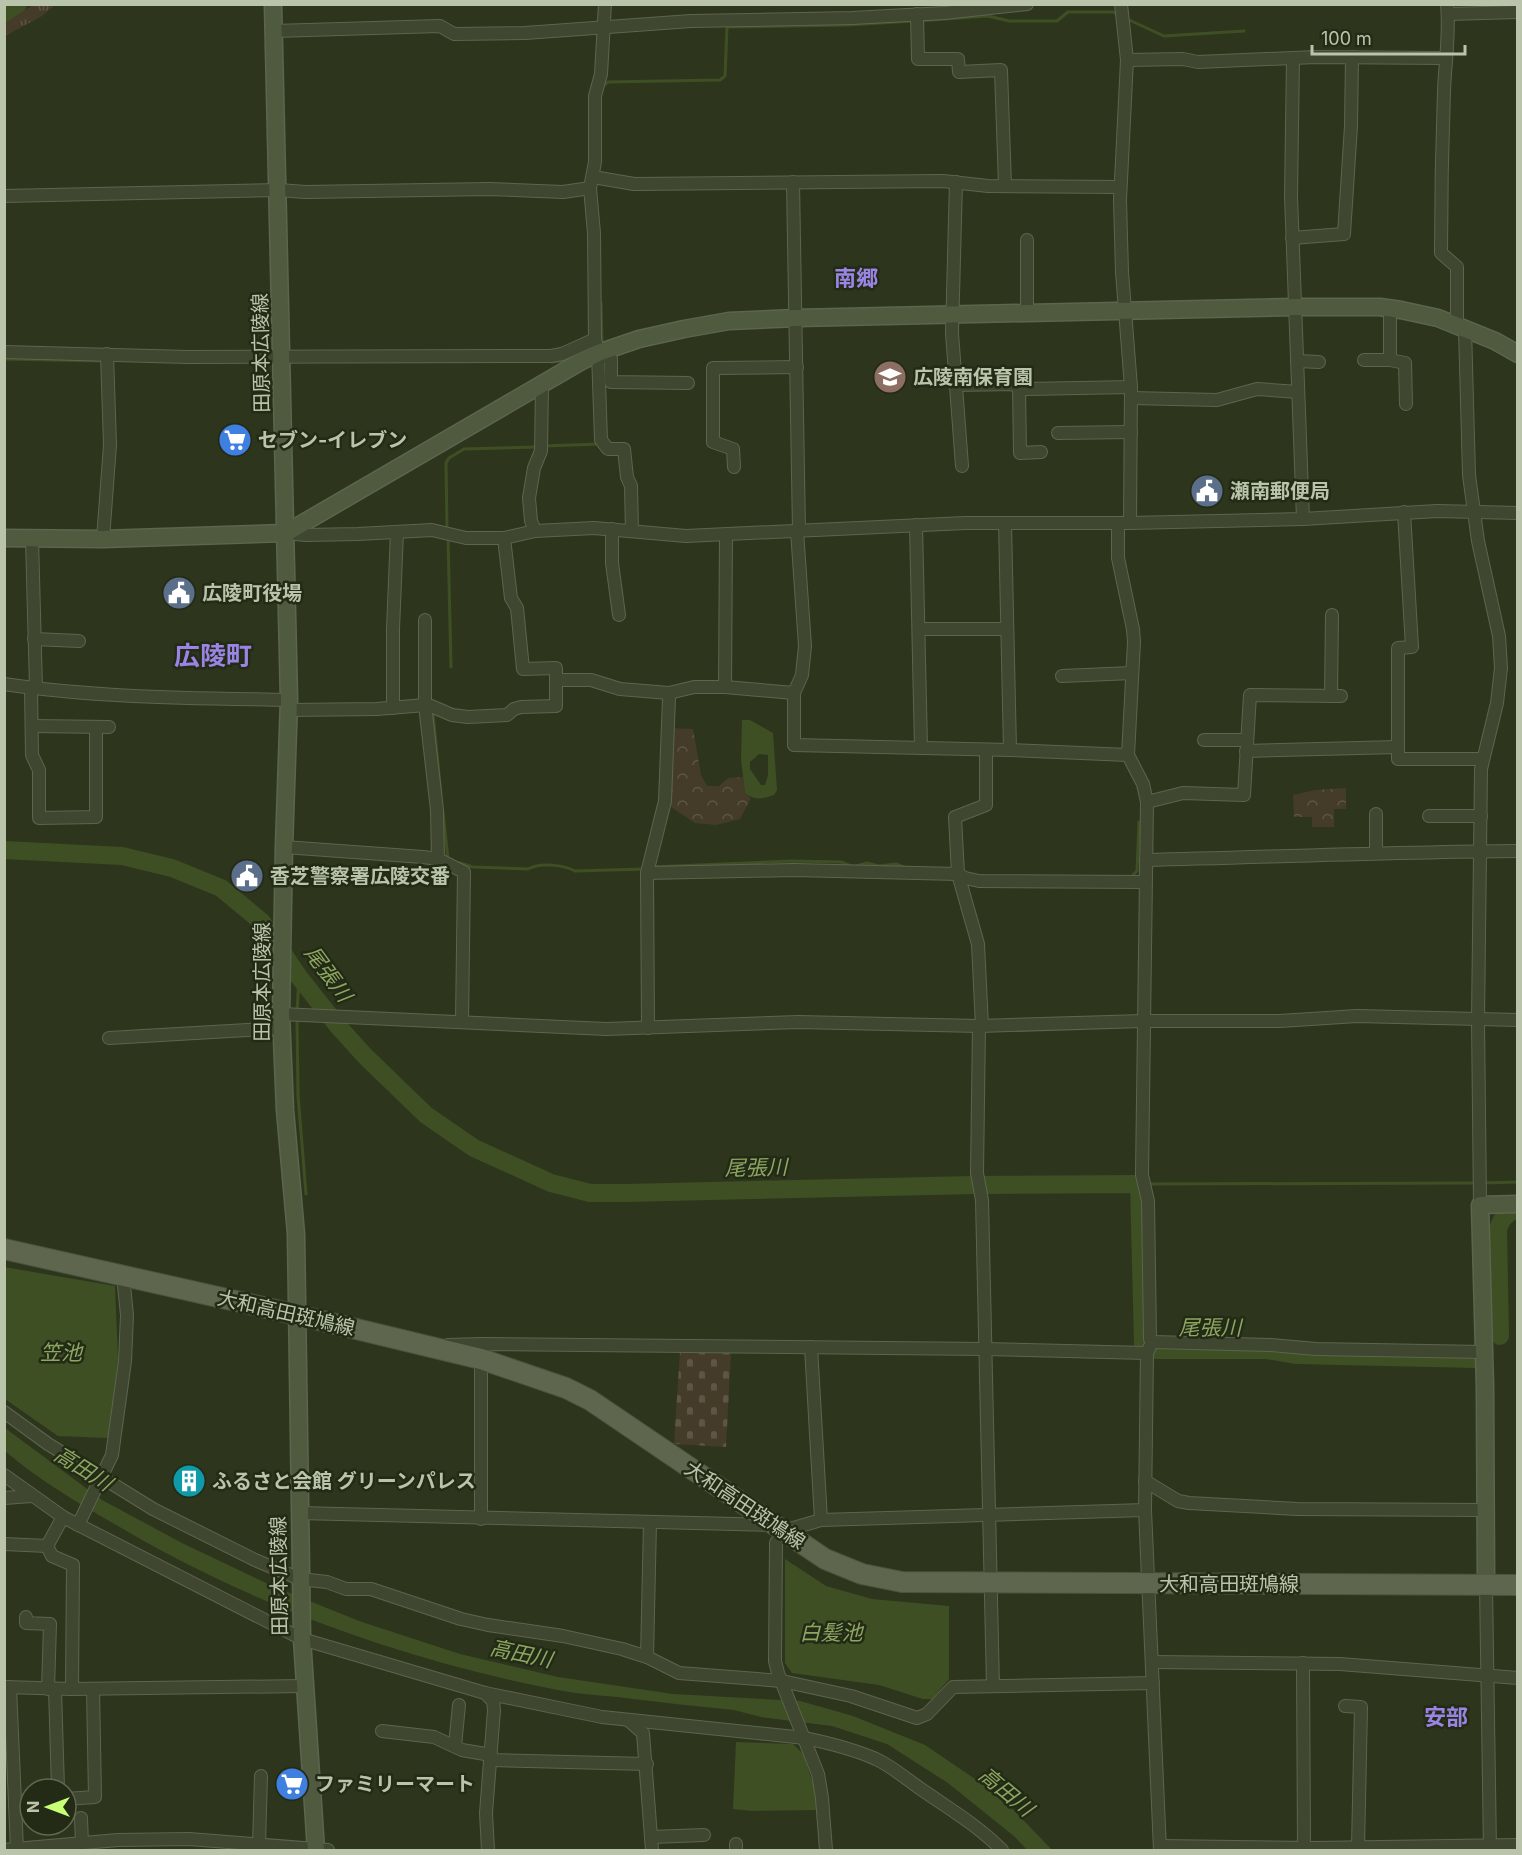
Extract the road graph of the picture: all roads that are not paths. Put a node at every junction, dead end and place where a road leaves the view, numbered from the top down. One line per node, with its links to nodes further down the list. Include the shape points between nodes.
1 (273, 4): 10 (street, 田原本広陵線)
2 (605, 4): 9 (street)
3 (1027, 4): 5 (street)
4 (1122, 7): 14 (street)
5 (944, 9): 8 (street)
6 (1448, 9): 7 (street); 13 (street)
7 (1518, 12)
8 (917, 20): 9 (street, via 691,21); 18 (street, via 918,59 958,59 959,72 1000,70)
9 (604, 28): 10 (street, via 454,34 440,26); 15 (street, via 601,74 595,96)
10 (274, 31): 20 (street, 田原本広陵線)
11 (1352, 57): 12 (street); 13 (street); 22 (street, via 1344,234)
12 (1293, 58): 14 (street); 22 (street)
13 (1445, 58): 30 (street, via 1441,253 1453,263)
14 (1127, 60): 19 (street)
15 (595, 181): 16 (street); 20 (street, via 562,192); 33 (street)
16 (794, 182): 17 (street); 29 (street)
17 (956, 182): 18 (street); 28 (street)
18 (1005, 186): 19 (street)
19 (1120, 187): 26 (street)
20 (279, 190): 21 (street); 34 (street, 田原本広陵線)
21 (4, 196)
22 (1292, 238): 24 (street)
23 (1027, 240): 27 (street)
24 (1295, 307): 25 (street); 26 (street); 38 (street)
25 (1390, 308): 30 (street); 37 (street)
26 (1125, 311): 27 (street); 45 (street)
27 (1027, 313): 28 (street)
28 (952, 314): 29 (street); 43 (street)
29 (797, 318): 33 (street, via 729,321 684,328 639,339); 40 (street)
30 (1461, 327): 32 (street); 53 (street, via 1467,458)
31 (4, 352): 35 (street)
32 (1518, 354)
33 (597, 356): 34 (street); 41 (street, via 611,359 611,382); 42 (street); 62 (street, via 603,443 608,449 624,449 631,486)
34 (282, 357): 35 (street); 65 (street, 田原本広陵線)
35 (107, 359): 70 (street, via 110,445)
36 (1364, 360): 37 (street)
37 (1390, 360): 47 (street, via 1405,363)
38 (1297, 361): 39 (street); 46 (street)
39 (1319, 362)
40 (797, 367): 52 (street, via 713,368 712,442 733,449); 63 (street)
41 (688, 383)
42 (542, 384): 61 (street, via 541,447 529,498); 65 (street)
43 (956, 385): 44 (street); 51 (street)
44 (1019, 386): 45 (street); 50 (street, via 1020,453)
45 (1131, 392): 46 (street, via 1217,400 1257,390); 48 (street)
46 (1298, 392): 56 (street)
47 (1406, 404)
48 (1131, 432): 49 (street); 58 (street)
49 (1058, 433)
50 (1041, 452)
51 (962, 466)
52 (734, 468)
53 (1474, 511): 54 (street); 55 (street); 99 (street, via 1500,648 1500,684)
54 (1404, 512): 56 (street); 94 (street, via 1412,647 1398,648)
55 (1518, 513)
56 (1303, 519): 58 (street)
57 (1005, 523): 58 (street); 59 (street); 74 (street)
58 (1124, 523): 78 (street, via 1118,558 1134,629)
59 (916, 525): 63 (street); 75 (street)
60 (612, 529): 61 (street); 62 (street); 71 (street)
61 (535, 531): 68 (street)
62 (632, 531): 66 (street, via 670,536)
63 (798, 531): 66 (street); 84 (street, via 805,646 802,675)
64 (397, 532): 65 (street); 68 (street, via 432,530 466,538); 88 (street)
65 (286, 533): 70 (street); 86 (street, 田原本広陵線)
66 (726, 535): 82 (street)
67 (4, 538): 69 (street)
68 (504, 538): 80 (street, via 523,669 556,668)
69 (32, 539): 70 (street); 76 (street)
70 (103, 539)
71 (619, 615)
72 (1332, 615): 93 (street, via 1336,696 1250,694)
73 (425, 620): 87 (street)
74 (1007, 628): 75 (street); 97 (street)
75 (919, 629): 95 (street)
76 (34, 639): 77 (street); 83 (street)
77 (79, 640)
78 (1132, 673): 79 (street); 98 (street)
79 (1062, 676)
80 (556, 680): 82 (street, via 591,680 620,689 669,693 694,687); 87 (street, via 556,706 521,707 507,715 460,716)
81 (4, 684): 83 (street)
82 (725, 687): 84 (street)
83 (33, 688): 86 (street); 89 (street)
84 (794, 693): 95 (street, via 794,745)
85 (669, 698): 110 (street, via 665,801)
86 (289, 705): 88 (street); 104 (street, 田原本広陵線)
87 (425, 705): 88 (street); 108 (street, via 437,810)
88 (393, 708)
89 (32, 726): 90 (street); 90 (street, via 32,756 39,770 39,818 96,817)
90 (96, 727): 91 (street)
91 (110, 727)
92 (1204, 740): 93 (street)
93 (1247, 745): 94 (street); 100 (street, via 1244,795 1183,793)
94 (1398, 747): 99 (street, via 1398,759)
95 (921, 748): 96 (street)
96 (986, 750): 97 (street); 111 (street, via 986,805 955,817)
97 (1010, 750): 98 (street)
98 (1128, 755): 100 (street, via 1143,784)
99 (1483, 759): 103 (street)
100 (1147, 802): 109 (street)
101 (1376, 814): 107 (street)
102 (1429, 816): 103 (street)
103 (1481, 816): 105 (street)
104 (284, 848): 108 (street); 113 (street, 田原本広陵線, via 282,975)
105 (1480, 851): 106 (street); 107 (street); 114 (street)
106 (1518, 851)
107 (1376, 853): 109 (street)
108 (438, 860): 117 (street, via 464,872)
109 (1146, 860): 112 (street)
110 (648, 867): 111 (street); 119 (street)
111 (958, 874): 112 (street, via 979,881); 118 (street, via 978,944)
112 (1145, 882): 116 (street)
113 (294, 1017): 117 (street); 120 (street); 125 (street, 田原本広陵線, via 285,1110 296,1234)
114 (1478, 1020): 115 (street); 116 (street, via 1357,1016 1280,1021); 121 (street)
115 (1518, 1020)
116 (1143, 1021): 118 (street); 128 (street, via 1142,1175 1147,1195)
117 (462, 1022): 119 (street)
118 (980, 1026): 119 (street, via 798,1022); 129 (street, via 978,1178)
119 (648, 1028)
120 (110, 1038)
121 (1480, 1198): 122 (street); 130 (street)
122 (1518, 1204)
123 (4, 1249): 124 (main road, 大和高田斑鳩線)
124 (123, 1276): 125 (main road, 大和高田斑鳩線); 134 (street, via 127,1315 125,1361 112,1455)
125 (298, 1315): 126 (main road, 大和高田斑鳩線); 140 (street, 田原本広陵線)
126 (426, 1346): 127 (street); 131 (main road, 大和高田斑鳩線)
127 (810, 1347): 129 (street); 145 (street)
128 (1150, 1347): 129 (street); 130 (street, via 1271,1345); 135 (street)
129 (985, 1349): 141 (street)
130 (1483, 1352): 139 (street)
131 (481, 1359): 143 (street); 147 (main road, 大和高田斑鳩線, via 590,1400)
132 (4, 1412): 134 (street)
133 (4, 1475): 136 (street)
134 (100, 1480): 144 (street); 150 (street)
135 (1145, 1480): 138 (street); 139 (street, via 1178,1501 1189,1503 1297,1509)
136 (32, 1496): 137 (street); 142 (street)
137 (4, 1498)
138 (1145, 1510): 141 (street); 152 (street)
139 (1486, 1510): 153 (street)
140 (299, 1513): 143 (street); 150 (street, 田原本広陵線)
141 (988, 1515): 145 (street); 151 (street)
142 (63, 1517): 144 (street); 149 (street)
143 (481, 1518): 146 (street)
144 (80, 1519): 156 (street)
145 (821, 1520): 147 (street)
146 (650, 1523): 147 (street); 157 (street)
147 (778, 1528): 151 (main road, 大和高田斑鳩線, via 825,1559 862,1574 902,1582); 163 (street, via 775,1661)
148 (4, 1544): 149 (street)
149 (47, 1546): 168 (street, via 52,1556 73,1565)
150 (300, 1581): 156 (street, 田原本広陵線); 157 (street, via 371,1589 461,1619 563,1636)
151 (989, 1584): 152 (main road, 大和高田斑鳩線); 165 (street)
152 (1148, 1584): 153 (main road, 大和高田斑鳩線); 158 (street)
153 (1486, 1585): 154 (main road, 大和高田斑鳩線); 160 (street)
154 (1518, 1585)
155 (27, 1617): 167 (street, via 26,1623 50,1624)
156 (302, 1635): 164 (street, 田原本広陵線); 170 (street)
157 (647, 1657): 163 (street, via 679,1673)
158 (1152, 1662): 159 (street); 162 (street)
159 (1303, 1663): 160 (street); 191 (street)
160 (1487, 1676): 161 (street); 192 (street)
161 (1518, 1678)
162 (1153, 1683): 165 (street); 189 (street)
163 (783, 1685): 165 (street, via 851,1695 917,1718 927,1714 953,1687); 175 (street)
164 (304, 1686): 169 (street); 195 (street, 田原本広陵線)
165 (993, 1686)
166 (7, 1687): 167 (street); 193 (street)
167 (52, 1689): 168 (street); 180 (street)
168 (72, 1689): 169 (street)
169 (93, 1689): 181 (street, via 95,1797)
170 (485, 1693): 173 (street); 177 (street, via 493,1701 494,1710)
171 (459, 1705): 176 (street)
172 (1345, 1706): 188 (street, via 1360,1707)
173 (628, 1720): 175 (street); 178 (street, via 643,1733)
174 (382, 1731): 176 (street, via 434,1737)
175 (803, 1733): 198 (street, via 818,1774); 199 (street, via 891,1767 960,1814)
176 (455, 1746): 177 (street)
177 (491, 1758): 178 (street); 196 (street, via 486,1813)
178 (647, 1764): 184 (street)
179 (261, 1776): 185 (street)
180 (57, 1777)
181 (78, 1798)
182 (81, 1818): 187 (street)
183 (705, 1835): 184 (street)
184 (651, 1837): 197 (street)
185 (259, 1844): 187 (street, via 189,1839); 195 (street)
186 (1518, 1845): 192 (street)
187 (76, 1846): 193 (street)
188 (1358, 1847): 191 (street); 192 (street)
189 (1160, 1848): 190 (street)
190 (1222, 1848): 194 (street)
191 (1304, 1848): 194 (street)
192 (1490, 1848)
193 (11, 1849)
194 (1256, 1849)
195 (320, 1850)
196 (488, 1851)
197 (652, 1851)
198 (826, 1851)
199 (1002, 1851)

